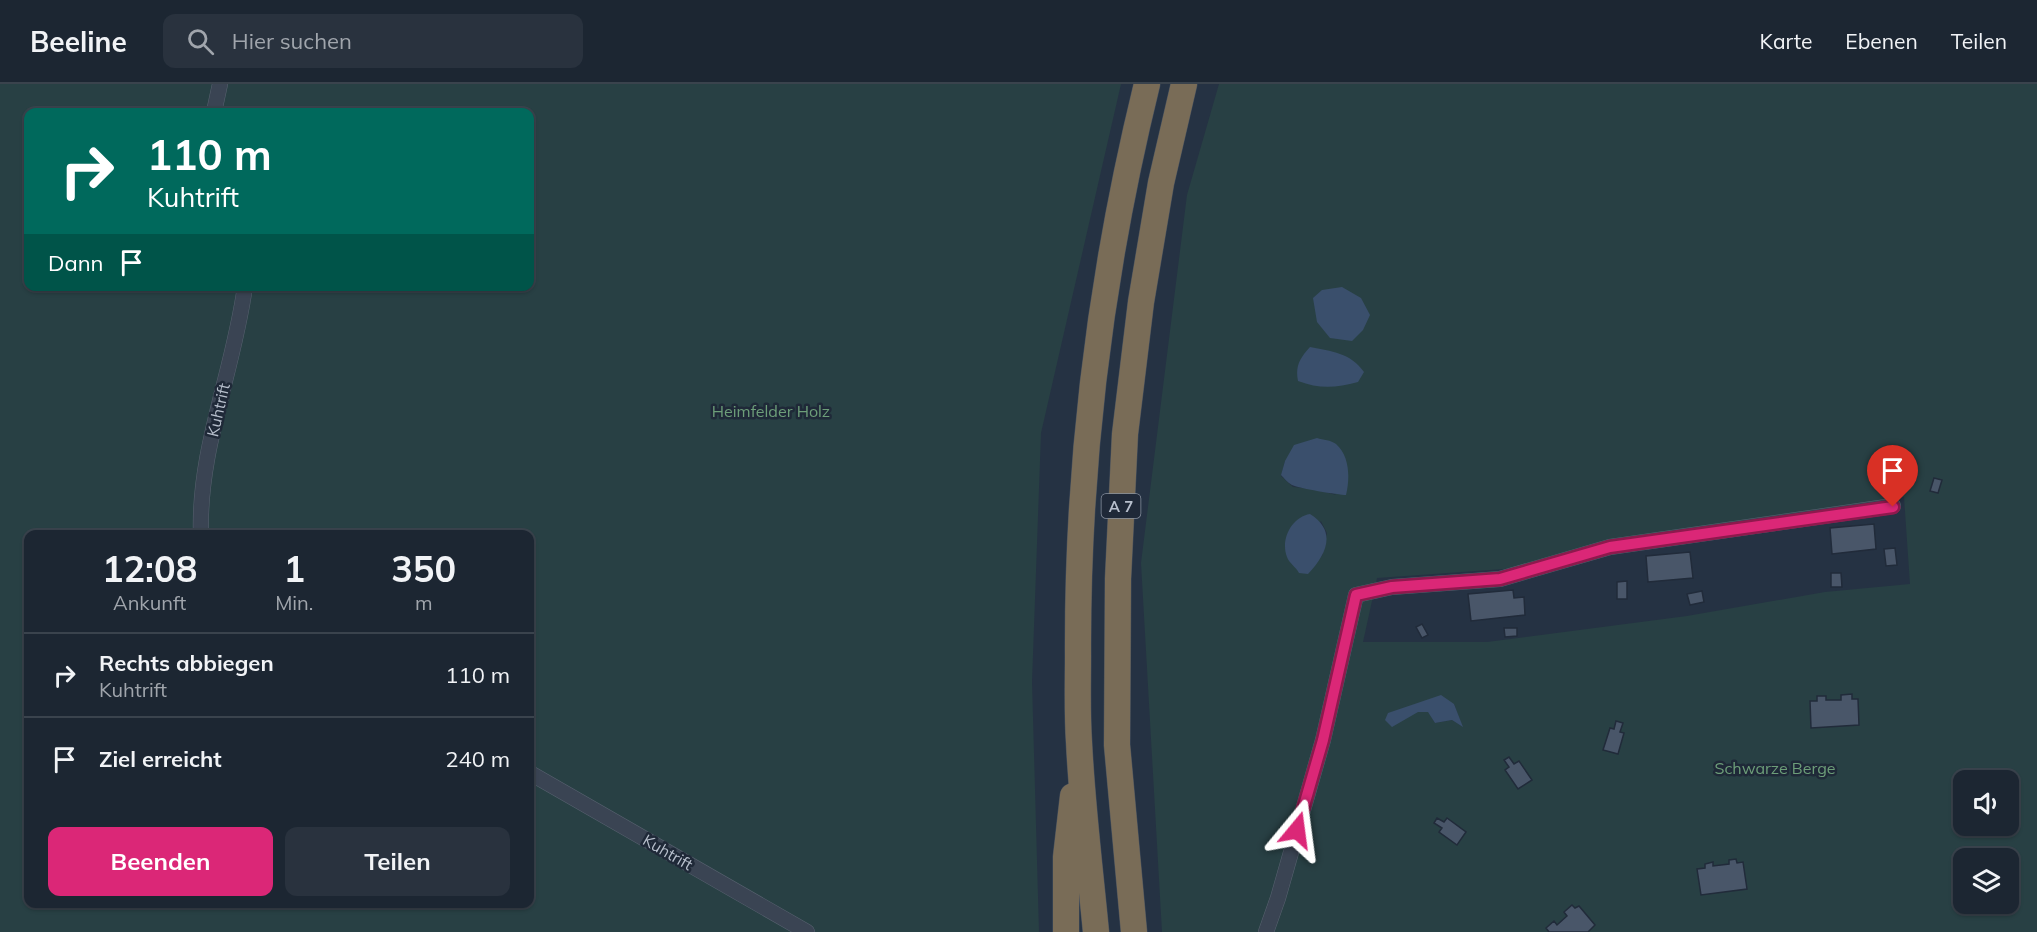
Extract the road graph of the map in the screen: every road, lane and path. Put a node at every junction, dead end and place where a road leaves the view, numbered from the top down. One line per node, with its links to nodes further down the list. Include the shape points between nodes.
1 (220, 84): 4 (street)
2 (1147, 84): 8 (highway, A 7, via 1125,176 1088,424 1078,602)
3 (1184, 84): 13 (highway, A 7, via 1161,183 1125,434 1118,579 1117,745)
4 (215, 108)
5 (244, 291): 7 (street, Kuhtrift, via 205,469)
6 (1893, 507): 14 (street, via 1610,547 1500,579 1392,587 1356,595 1323,740)
7 (201, 530)
8 (1079, 742): 11 (highway, via 1066,857); 12 (highway, A 7)
9 (534, 775): 10 (street, Kuhtrift)
10 (807, 932)
11 (1066, 932)
12 (1096, 932)
13 (1134, 932)
14 (1266, 932)

